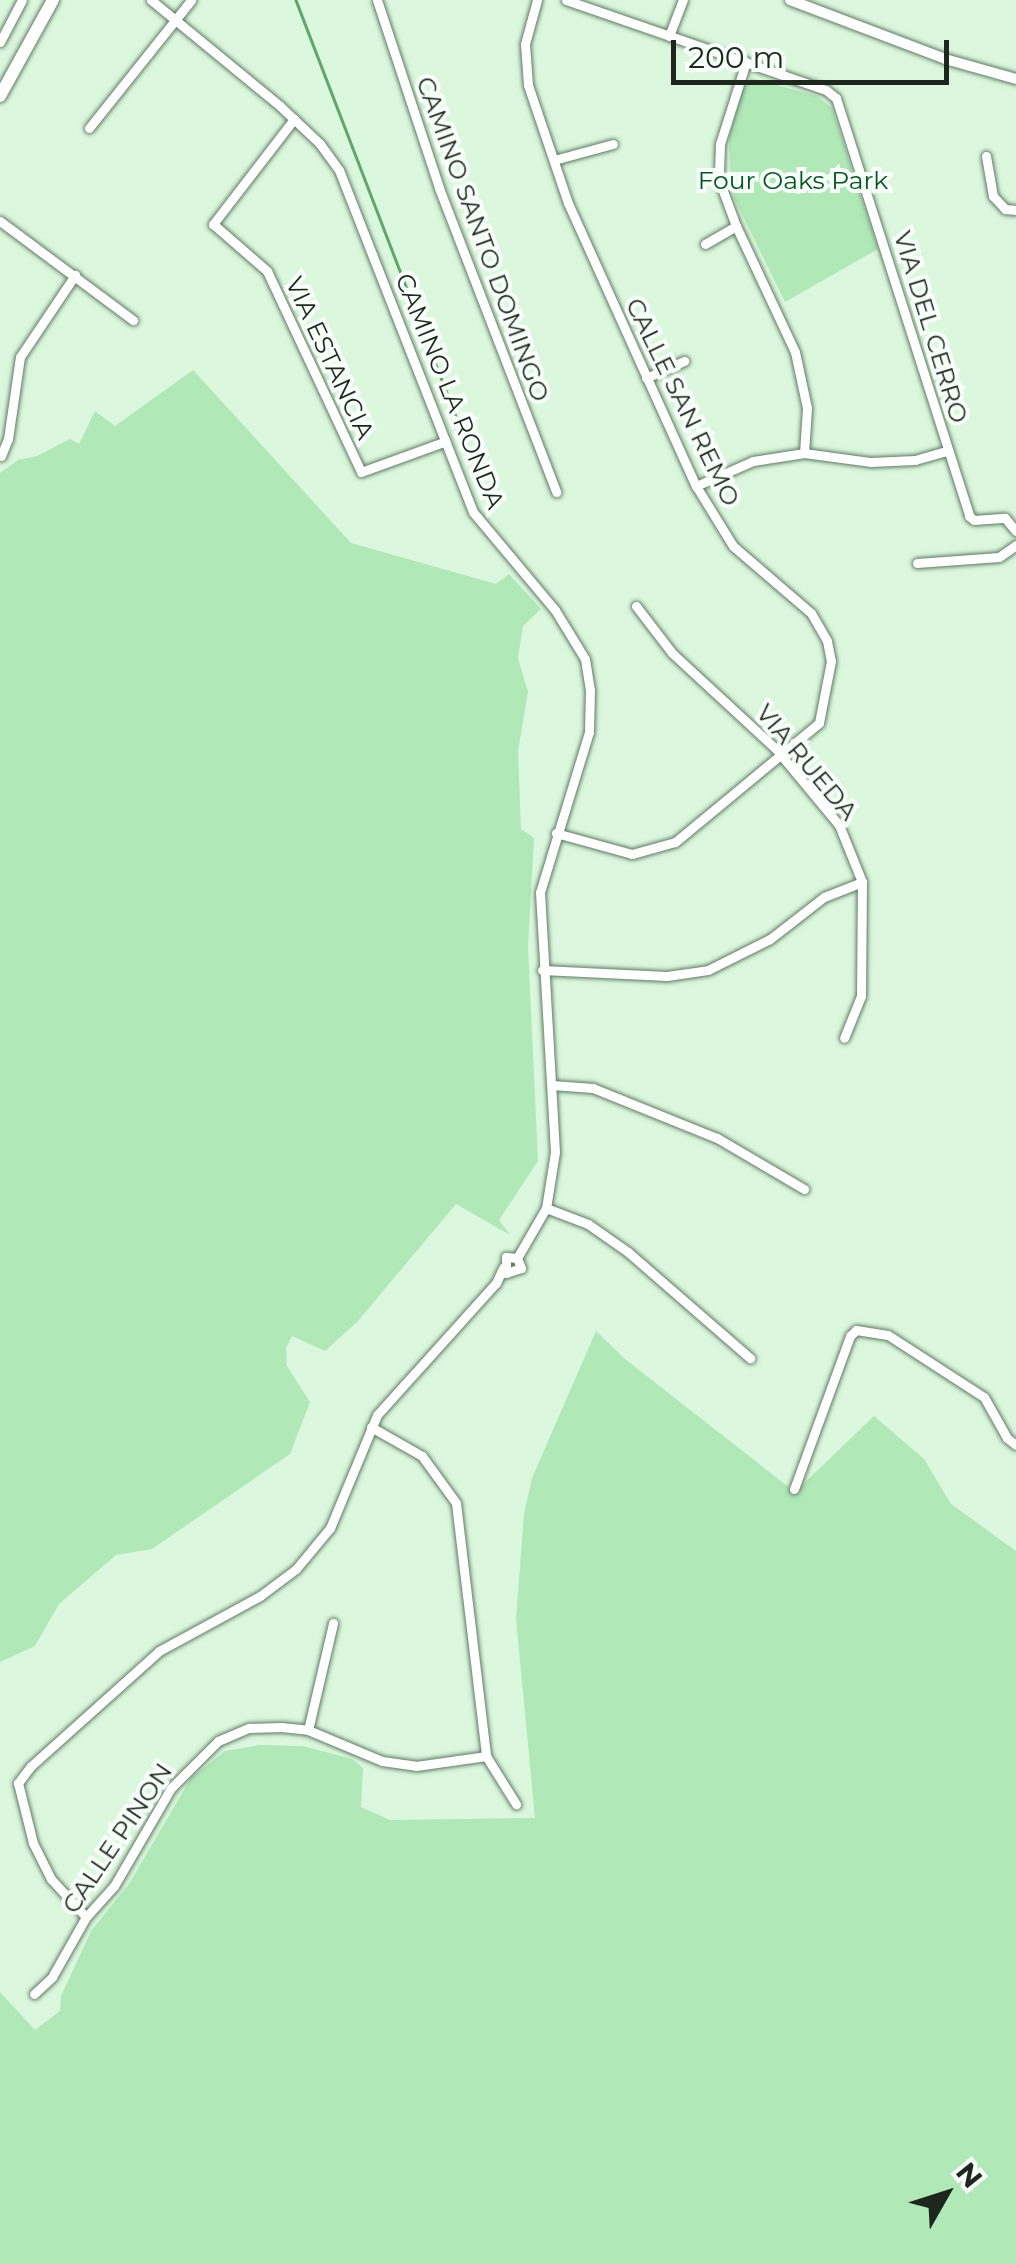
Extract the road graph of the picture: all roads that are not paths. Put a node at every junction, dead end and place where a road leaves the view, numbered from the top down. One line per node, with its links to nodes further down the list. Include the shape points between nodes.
1 (22, 0): 12 (street)
2 (53, 0): 15 (main road)
3 (151, 0): 10 (street, CAMINO LA RONDA)
4 (191, 0): 10 (street)
5 (376, 0): 34 (street, CAMINO SANTO DOMINGO, via 439,188)
6 (537, 0): 20 (street, CALLE SAN REMO, via 525,64)
7 (566, 0): 11 (street)
8 (683, 0): 11 (street)
9 (790, 0): 14 (street)
10 (176, 20): 16 (street, CAMINO LA RONDA); 17 (street)
11 (669, 36): 13 (street)
12 (0, 42)
13 (746, 62): 23 (street, via 720,144 720,180); 30 (street, VIA DEL CERRO, via 836,98)
14 (1016, 79)
15 (0, 96)
16 (294, 119): 29 (street, CAMINO LA RONDA, via 339,170); 29 (street, VIA ESTANCIA, via 213,224 267,272 361,472)
17 (88, 128)
18 (613, 144): 20 (street)
19 (986, 156): 21 (street, via 993,196)
20 (554, 160): 28 (street, CALLE SAN REMO)
21 (1010, 210)
22 (0, 221): 25 (street)
23 (736, 226): 24 (street); 31 (street, via 795,352 806,408)
24 (705, 244)
25 (74, 275): 26 (street); 32 (street, via 20,357)
26 (133, 320)
27 (684, 361): 28 (street)
28 (646, 378): 33 (street, CALLE SAN REMO)
29 (446, 441): 40 (street, CAMINO LA RONDA, via 473,512 555,610 585,659 589,732)
30 (947, 451): 31 (street, via 871,462); 35 (street, VIA DEL CERRO, via 969,516 1005,518)
31 (804, 453): 33 (street, via 753,461)
32 (1, 456)
33 (696, 486): 39 (street, CALLE SAN REMO, via 733,546 810,613 827,641 828,690 820,723)
34 (556, 492)
35 (1016, 531)
36 (1016, 545): 37 (street, via 999,557)
37 (916, 563)
38 (636, 606): 39 (street, VIA RUEDA, via 672,653)
39 (782, 756): 40 (street, CALLE SAN REMO, via 693,831 661,849 632,854); 41 (street, VIA RUEDA, via 839,825)
40 (556, 833): 42 (street, CAMINO LA RONDA, via 540,892)
41 (862, 882): 42 (street, via 824,897 770,940 708,970 667,976); 43 (street, VIA RUEDA, via 861,996)
42 (542, 970): 44 (street, CAMINO LA RONDA)
43 (844, 1038)
44 (552, 1085): 45 (street, via 593,1088 717,1138); 46 (street, CAMINO LA RONDA, via 555,1152)
45 (804, 1189)
46 (546, 1208): 47 (street, via 588,1224 628,1252); 48 (street, CAMINO LA RONDA, via 517,1258 506,1258 507,1271 396,1389)
47 (750, 1358)
48 (370, 1427): 53 (street, via 422,1456 456,1503); 55 (street, CAMINO LA RONDA, via 330,1528 296,1570 158,1651 18,1783 33,1843 51,1879)
49 (1016, 1445): 50 (street, via 984,1397 888,1336 856,1330)
50 (794, 1489)
51 (333, 1623): 52 (street)
52 (308, 1730): 53 (street, CALLE PINON, via 382,1761 416,1766); 55 (street, CALLE PINON, via 249,1728 192,1762 114,1886)
53 (486, 1756): 54 (street)
54 (516, 1804)
55 (86, 1917): 56 (street, CALLE PINON, via 52,1977)
56 (34, 1994)

